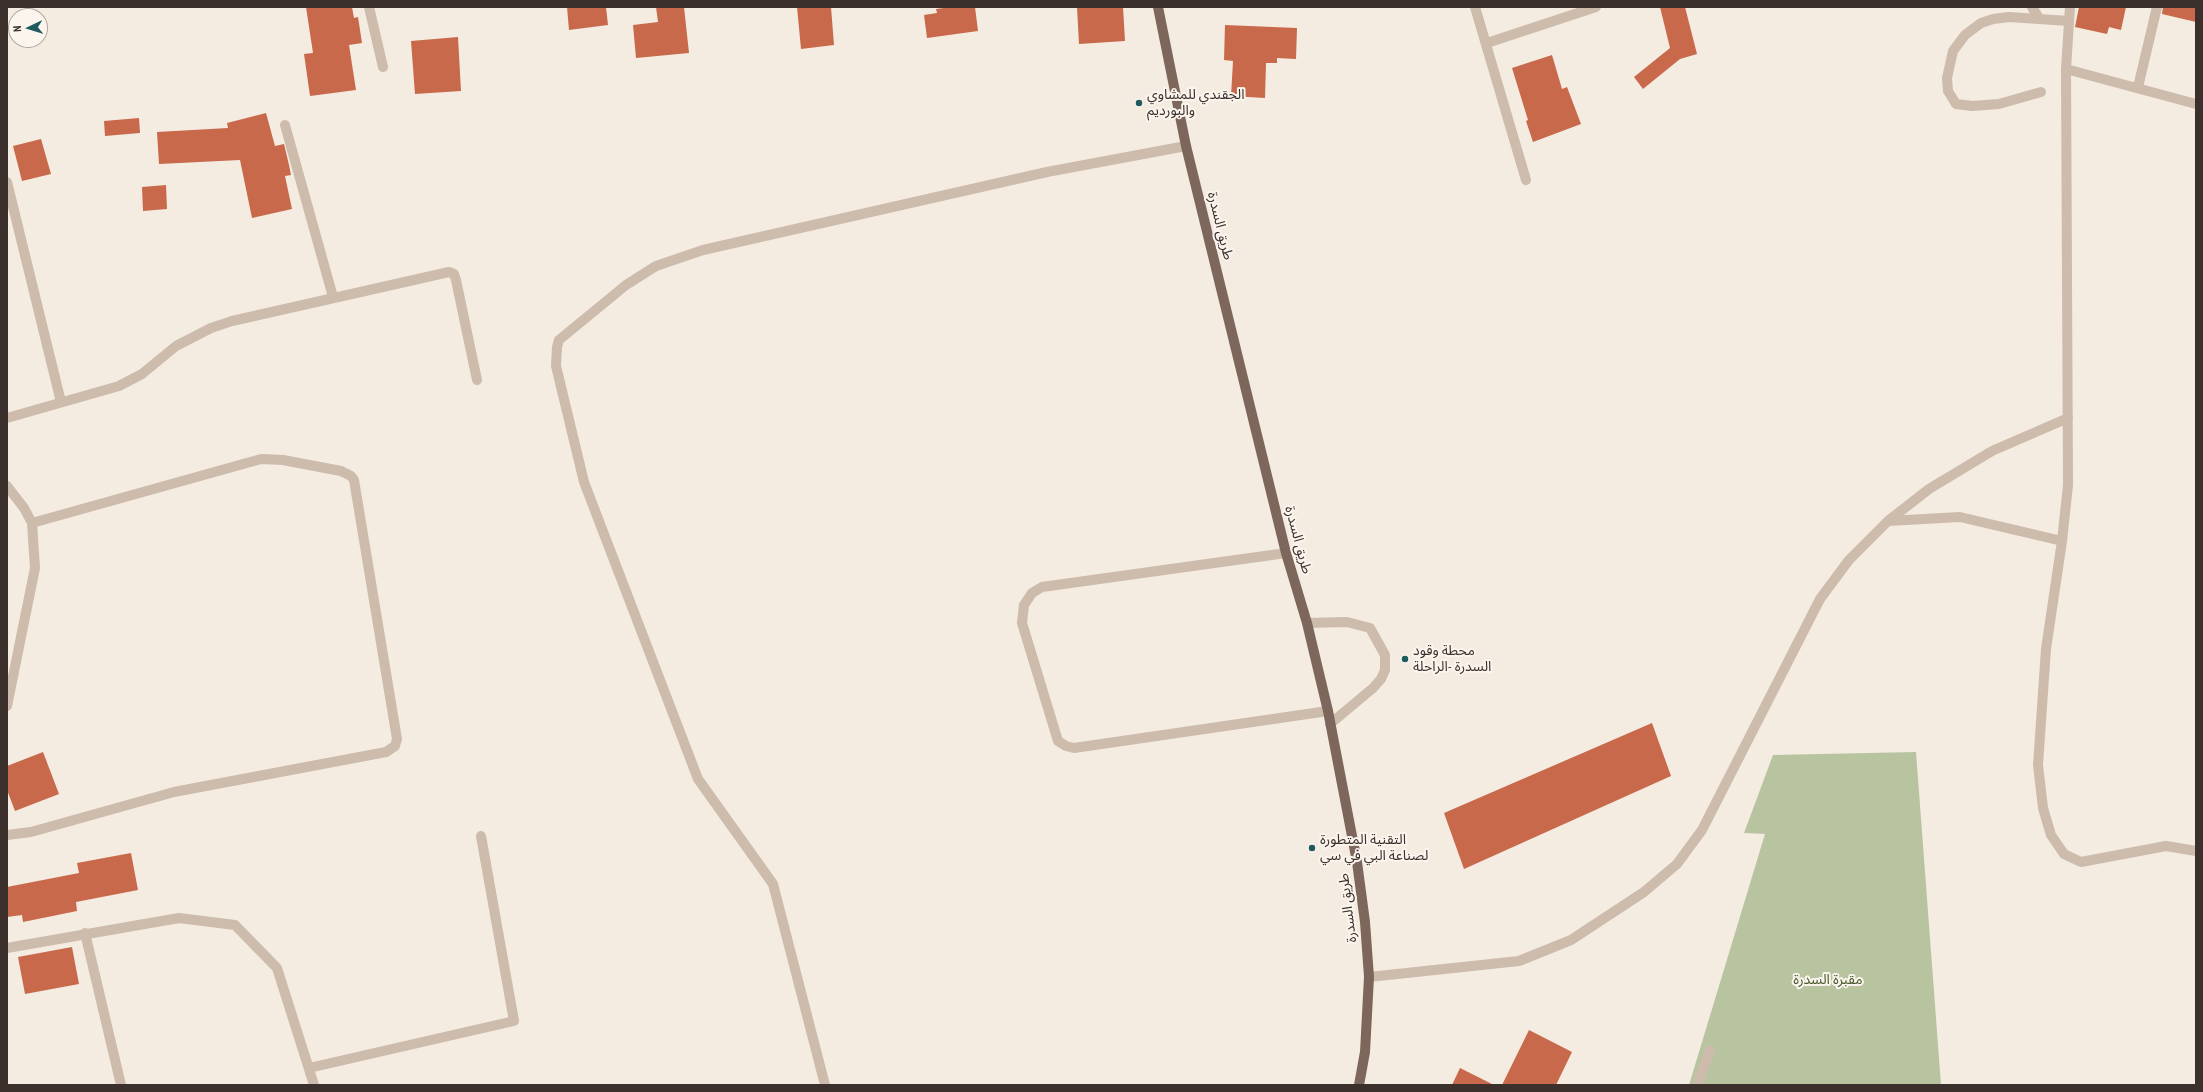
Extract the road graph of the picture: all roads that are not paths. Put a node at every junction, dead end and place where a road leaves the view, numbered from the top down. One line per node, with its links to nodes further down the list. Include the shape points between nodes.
1 (369, 7): 11 (street)
2 (1158, 7): 17 (main road, طريق السدرة)
3 (1475, 7): 10 (street)
4 (1596, 7): 10 (street)
5 (2032, 7): 8 (street)
6 (2070, 7): 9 (street)
7 (2157, 7): 13 (street)
8 (2038, 18): 9 (street); 14 (street, via 2009,16 1981,23 1965,35 1953,51 1946,78 1948,91 1956,104 1998,104)
9 (2069, 21): 12 (street)
10 (1487, 43): 18 (street)
11 (383, 67)
12 (2066, 69): 13 (street); 24 (street)
13 (2138, 87): 15 (street)
14 (2041, 92)
15 (2196, 104)
16 (285, 125): 20 (street)
17 (1186, 146): 29 (main road, طريق السدرة); 44 (street, via 1047,172 703,250 656,266 626,285 559,340 556,366 584,482 698,779 773,884)
18 (1526, 180)
19 (7, 182): 22 (street)
20 (333, 298): 21 (street, via 449,272 454,274); 22 (street, via 220,324 176,346 148,369 119,386)
21 (477, 380)
22 (61, 402): 23 (street)
23 (7, 418)
24 (2068, 418): 26 (street, via 1992,451 1929,489); 28 (street, via 2068,485)
25 (7, 486): 27 (street)
26 (1888, 521): 28 (street, via 1960,517); 39 (street, via 1848,560 1820,599 1702,830 1677,864 1644,892 1571,940 1519,961)
27 (32, 523): 31 (street, via 35,568); 34 (street, via 261,459 283,460 341,471 351,476 355,487 397,739 395,746 386,752 174,792 31,832)
28 (2062, 541): 36 (street, via 2046,649 2038,765 2043,808 2051,835 2064,854 2081,862 2166,846)
29 (1286, 553): 30 (main road, طريق السدرة); 32 (street, via 1042,587 1032,593 1024,605 1022,623 1058,741 1066,746 1074,748)
30 (1307, 623): 32 (main road, طريق السدرة); 33 (street, via 1347,622 1370,628 1385,655 1385,670 1373,688)
31 (7, 706)
32 (1328, 711): 33 (main road, طريق السدرة)
33 (1330, 724): 39 (main road, طريق السدرة, via 1357,862)
34 (7, 835)
35 (481, 836): 41 (street, via 514,1020)
36 (2196, 851)
37 (85, 934): 38 (street); 41 (street, via 179,918 235,925 278,968); 42 (street)
38 (7, 948)
39 (1369, 977): 45 (main road, طريق السدرة, via 1365,1052)
40 (1710, 1050): 46 (street)
41 (309, 1068): 43 (street)
42 (121, 1085)
43 (314, 1085)
44 (825, 1085)
45 (1360, 1085)
46 (1697, 1085)

